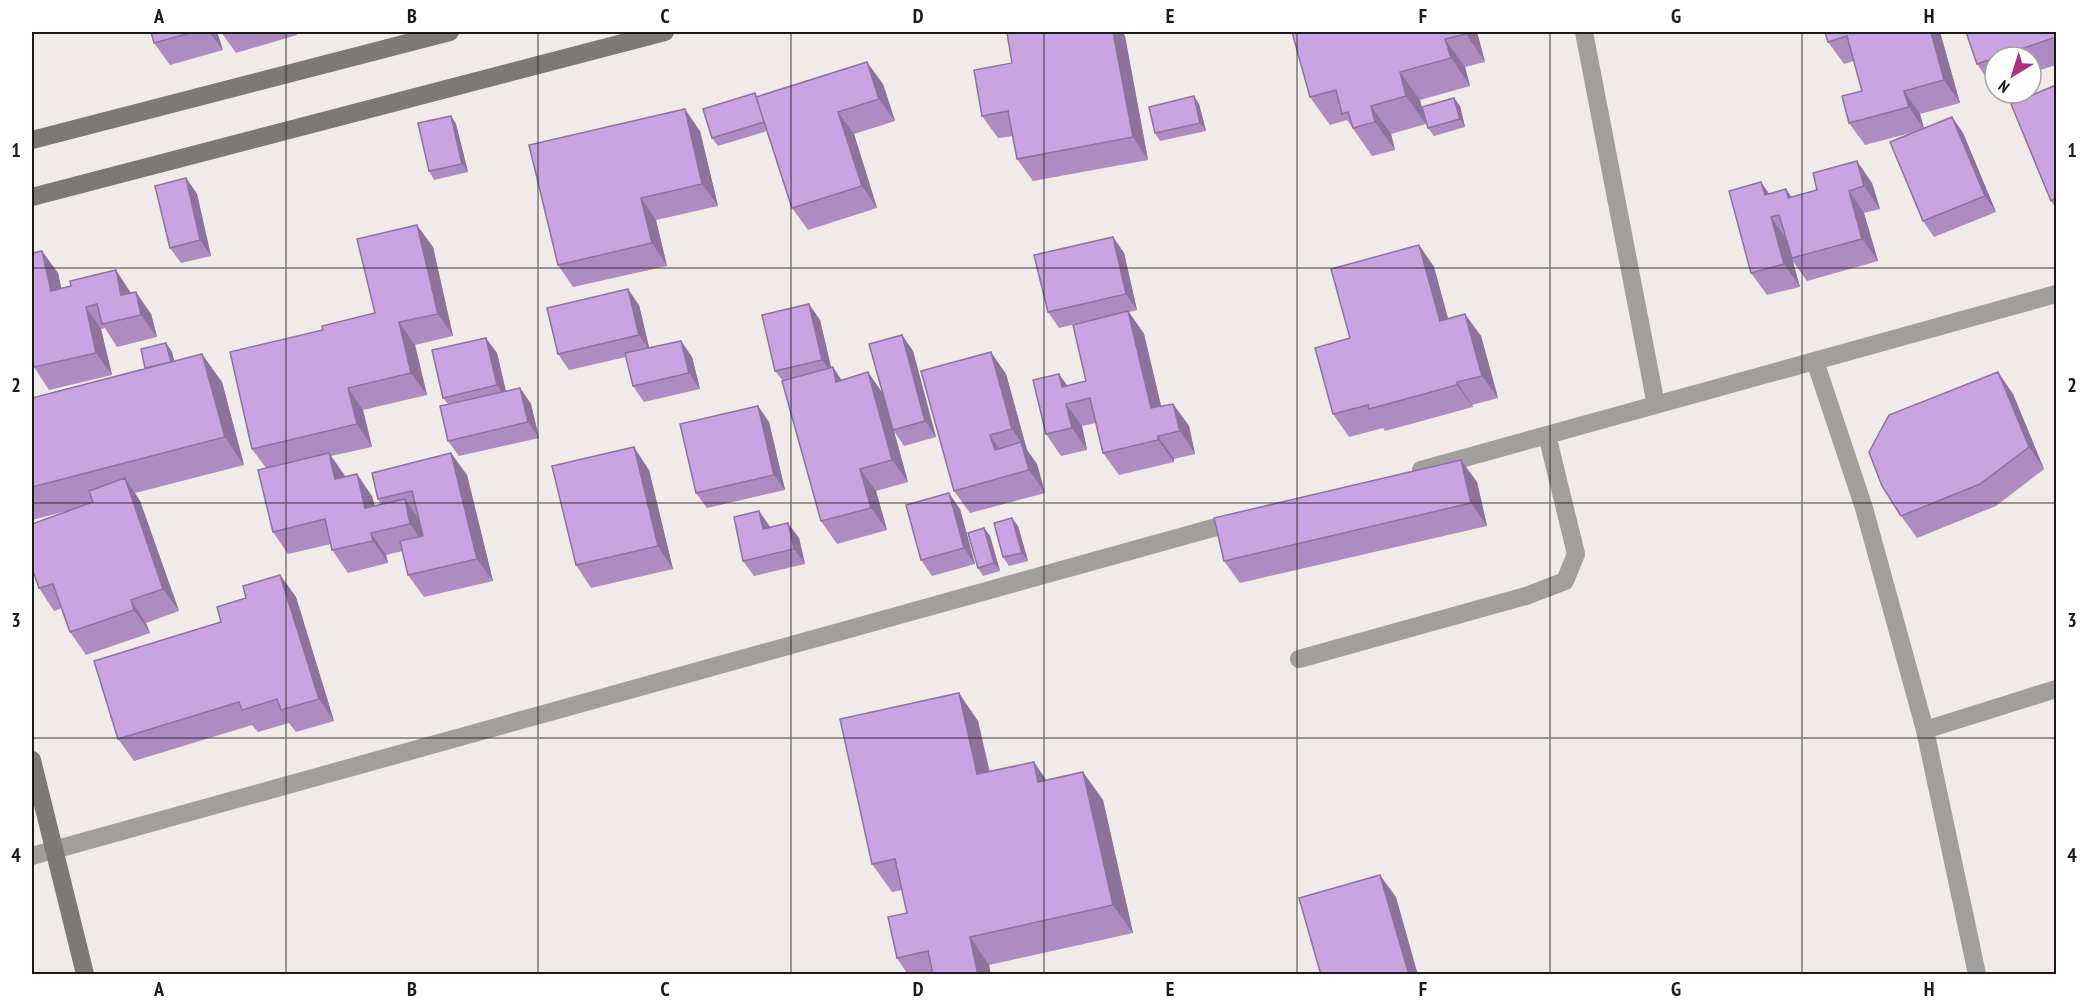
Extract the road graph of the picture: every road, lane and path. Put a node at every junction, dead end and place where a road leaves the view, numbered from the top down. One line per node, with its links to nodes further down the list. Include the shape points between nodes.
1 (450, 32): 4 (street)
2 (664, 32): 5 (street)
3 (1584, 32): 8 (street)
4 (32, 140)
5 (32, 197)
6 (2056, 294): 7 (street)
7 (1815, 361): 8 (street); 14 (street, via 1864,508)
8 (1656, 405): 9 (street)
9 (1547, 435): 10 (street); 12 (street, via 1576,554 1565,581 1526,596)
10 (1398, 477)
11 (1260, 515): 16 (street)
12 (1299, 659)
13 (2056, 689): 14 (street)
14 (1925, 730): 19 (street)
15 (32, 760): 16 (street)
16 (54, 850): 17 (street); 18 (street)
17 (32, 856)
18 (86, 975)
19 (1977, 975)

